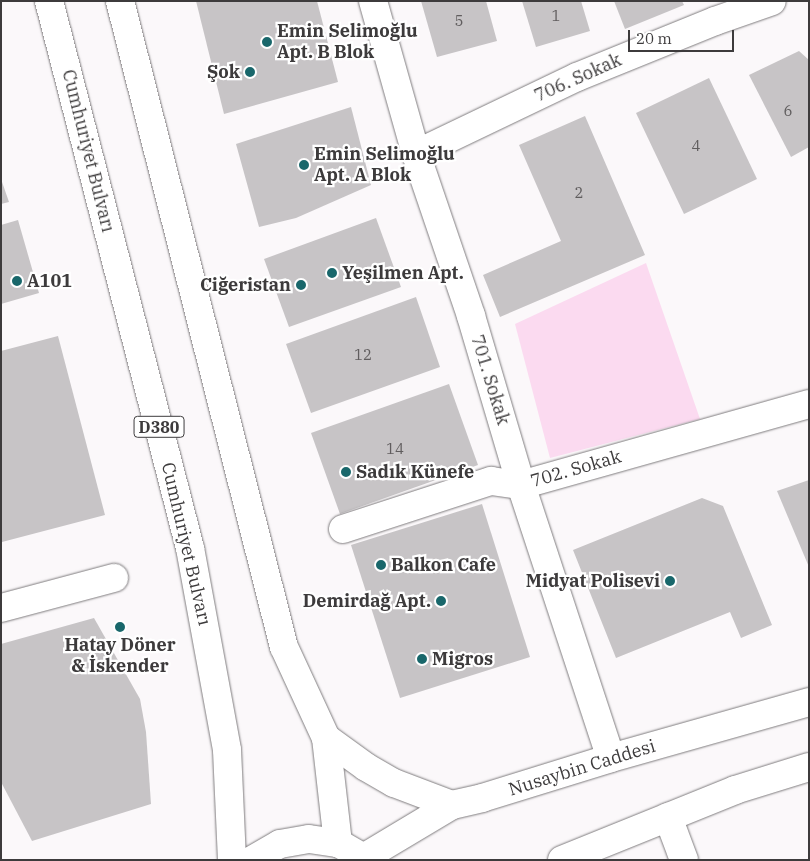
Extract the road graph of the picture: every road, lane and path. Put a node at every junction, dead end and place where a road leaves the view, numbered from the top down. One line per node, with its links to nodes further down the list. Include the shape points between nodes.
1 (49, 1): 19 (main road, Cumhuriyet Bulvarı / D380, via 190,548 227,750)
2 (120, 1): 12 (main road, via 284,647)
3 (373, 1): 5 (main road, 701. Sokak)
4 (772, 1): 5 (main road, 706. Sokak, via 577,77)
5 (416, 154): 7 (main road, 701. Sokak, via 471,316)
6 (809, 404): 7 (main road, 702. Sokak)
7 (521, 484): 8 (main road, 702. Sokak, via 491,481); 13 (main road, 701. Sokak)
8 (343, 529)
9 (114, 578): 10 (main road)
10 (1, 608)
11 (809, 702): 13 (main road, Nusaybin Caddesi)
12 (326, 738): 15 (main road, via 394,783); 17 (main road)
13 (611, 758): 15 (main road, Nusaybin Caddesi)
14 (809, 767): 16 (main road, via 735,790)
15 (452, 805): 18 (main road, Nusaybin Caddesi)
16 (668, 817): 21 (main road); 22 (main road)
17 (338, 843): 18 (main road); 20 (main road, via 309,839 280,844)
18 (366, 858)
19 (232, 860)
20 (252, 860)
21 (562, 860)
22 (684, 860)

